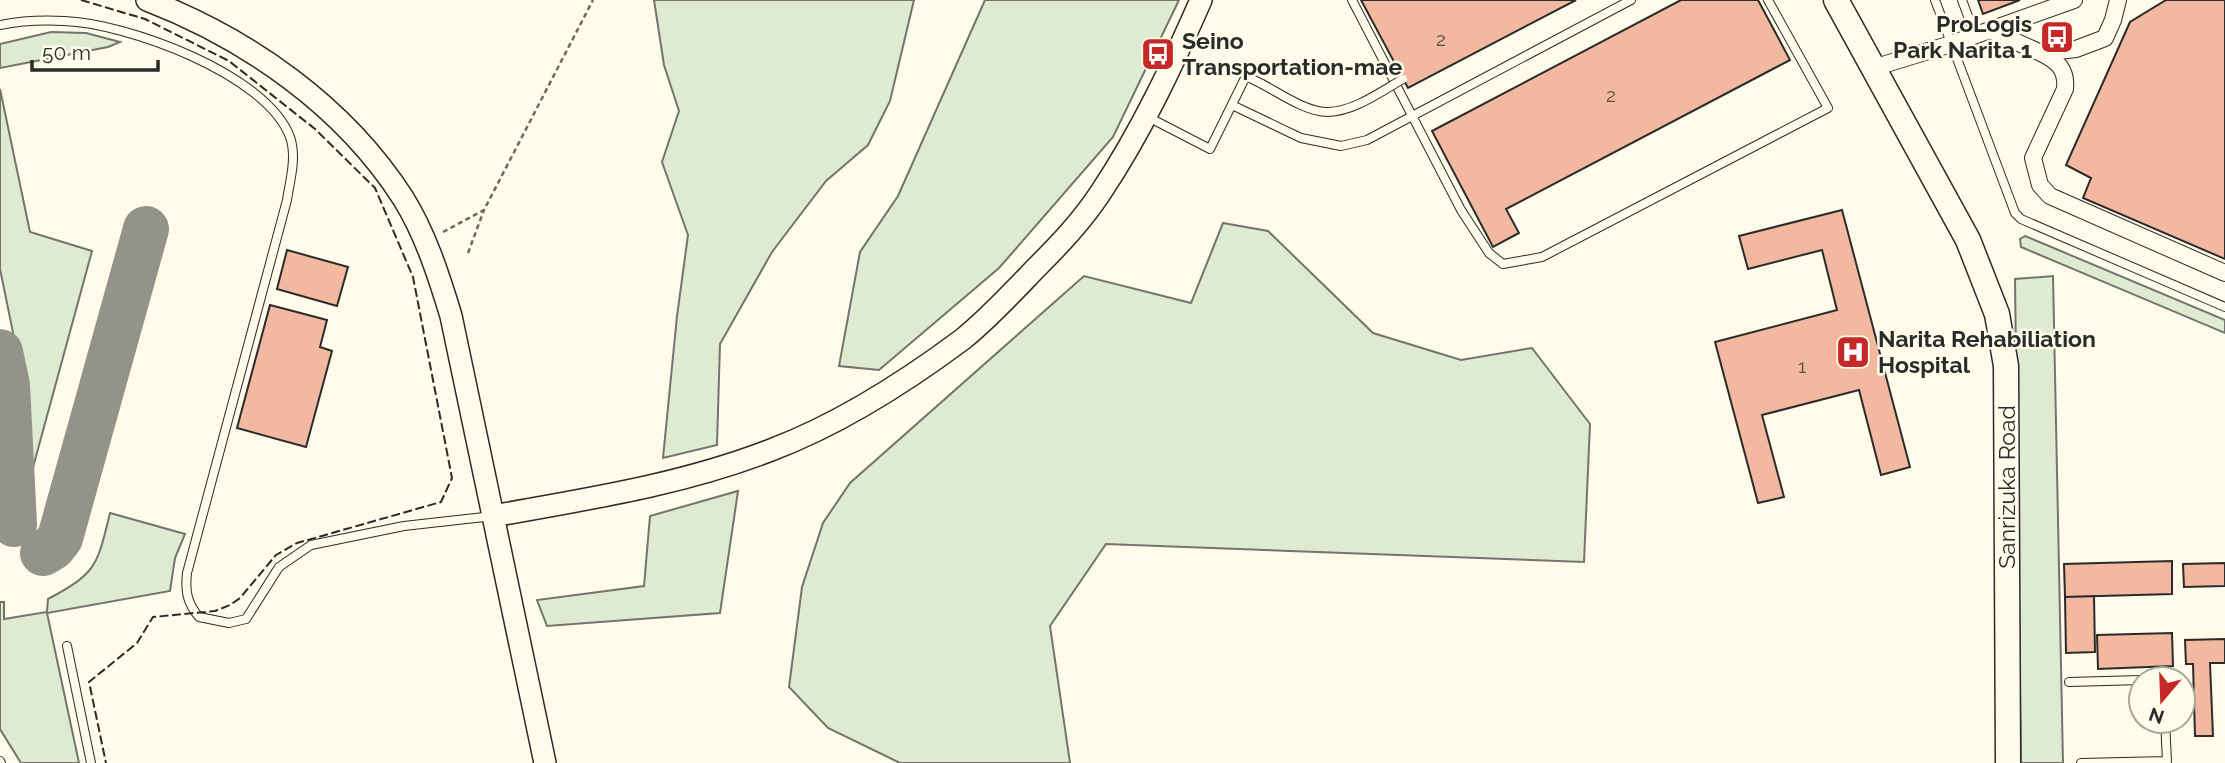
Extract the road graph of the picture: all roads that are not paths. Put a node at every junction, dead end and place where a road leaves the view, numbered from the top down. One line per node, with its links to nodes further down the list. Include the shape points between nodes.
1 (146, 0): 22 (street, via 222,35 277,69 308,92 376,159 426,244 451,316)
2 (1201, 0): 18 (street)
3 (1352, 0): 19 (lane)
4 (1631, 0): 19 (lane)
5 (1768, 0): 19 (lane, via 1828,107 1542,257 1503,264 1489,253)
6 (1836, 0): 15 (main road, Sanrizuka Road)
7 (1935, 0): 13 (lane)
8 (1962, 0): 12 (lane)
9 (2074, 0): 12 (street)
10 (2118, 0): 14 (street, via 2105,38 2076,49)
11 (0, 25): 22 (lane, via 65,21 120,30 166,46 259,95 280,118 290,138 293,164 287,200 187,573 188,601 199,617 229,623 246,618 279,567 311,545 404,526)
12 (1983, 32): 13 (street); 14 (street)
13 (1951, 44): 15 (street); 21 (lane, via 2021,219)
14 (2041, 53): 20 (street, via 2055,59 2066,81 2033,158 2040,185 2050,196)
15 (1873, 68): 29 (main road, Sanrizuka Road, via 1968,240 1997,314 2006,366)
16 (1403, 79): 17 (lane, bridge, via 1360,104 1327,112 1305,106 1247,76)
17 (1232, 105): 18 (lane, via 1210,149); 19 (lane, via 1301,138 1341,146 1367,140)
18 (1146, 116): 22 (street, via 1100,194 1070,233 965,337 879,397 771,450 711,471 644,489)
19 (1411, 118)
20 (2225, 273)
21 (2225, 307)
22 (493, 516): 28 (street)
23 (67, 646): 27 (lane)
24 (2127, 680): 25 (lane)
25 (2069, 682)
26 (2166, 735): 30 (lane, via 2167,761)
27 (91, 763)
28 (545, 763)
29 (2008, 763)
30 (2081, 763)

